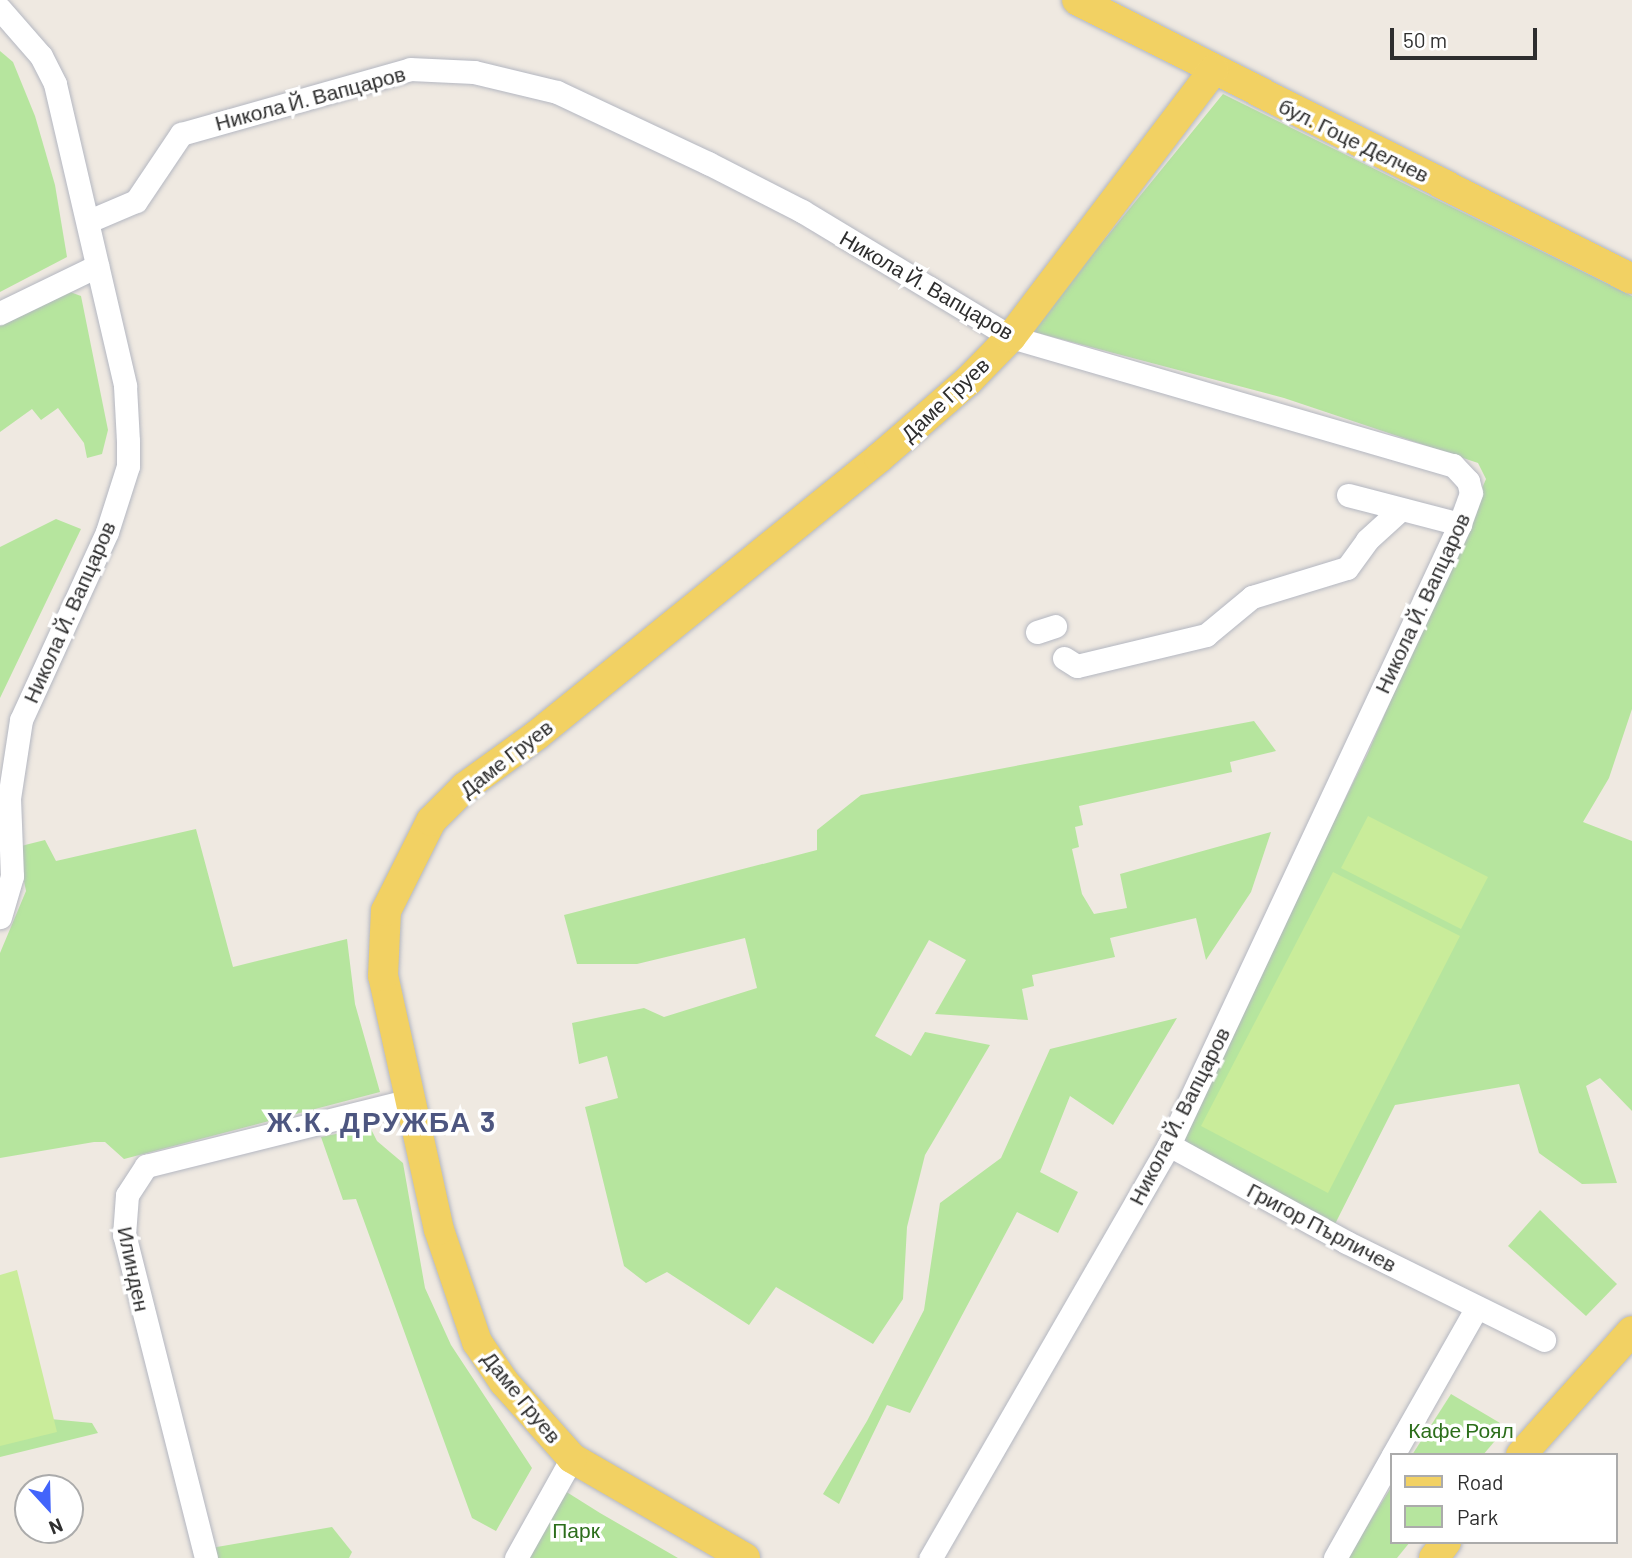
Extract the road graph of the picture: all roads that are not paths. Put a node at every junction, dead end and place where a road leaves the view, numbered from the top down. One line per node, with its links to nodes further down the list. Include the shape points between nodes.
1 (1077, 0): 3 (main road, бул. Гоце Делчев)
2 (0, 9): 4 (street, via 41,55 55,84)
3 (1214, 70): 6 (main road, бул. Гоце Делчев); 8 (main road, Даме Груев)
4 (89, 221): 5 (street, Никола Й. Вапцаров); 8 (street, Никола Й. Вапцаров, via 136,201 181,134 410,69 474,72 557,92 708,163 802,211)
5 (97, 266): 7 (street); 13 (street, Никола Й. Вапцаров, via 125,386 128,466 107,532 21,720 9,798 12,876)
6 (1632, 279)
7 (0, 313)
8 (1011, 337): 11 (street, Никола Й. Вапцаров, via 1452,465 1468,481 1471,493); 14 (main road, Даме Груев, via 879,458 537,735 465,787 430,821 393,890 383,934 383,976)
9 (1348, 495): 10 (street)
10 (1400, 510): 11 (street); 12 (street, via 1367,540 1347,568 1252,597 1206,635 1077,666)
11 (1460, 524): 15 (street, Никола Й. Вапцаров)
12 (1064, 658)
13 (0, 917)
14 (410, 1100): 21 (main road, Даме Груев, via 439,1230 477,1342 503,1382); 23 (street, Илинден, via 146,1166 127,1195 124,1235)
15 (1169, 1145): 16 (street, Григор Пърличев); 26 (street, Никола Й. Вапцаров)
16 (1477, 1307): 18 (street, Григор Пърличев); 19 (street)
17 (1632, 1331): 20 (main road)
18 (1544, 1340)
19 (1395, 1453)
20 (1523, 1453)
21 (572, 1458): 24 (street); 25 (main road, Даме Груев)
22 (1390, 1461): 27 (street)
23 (206, 1558)
24 (516, 1558)
25 (745, 1558)
26 (931, 1558)
27 (1335, 1558)

